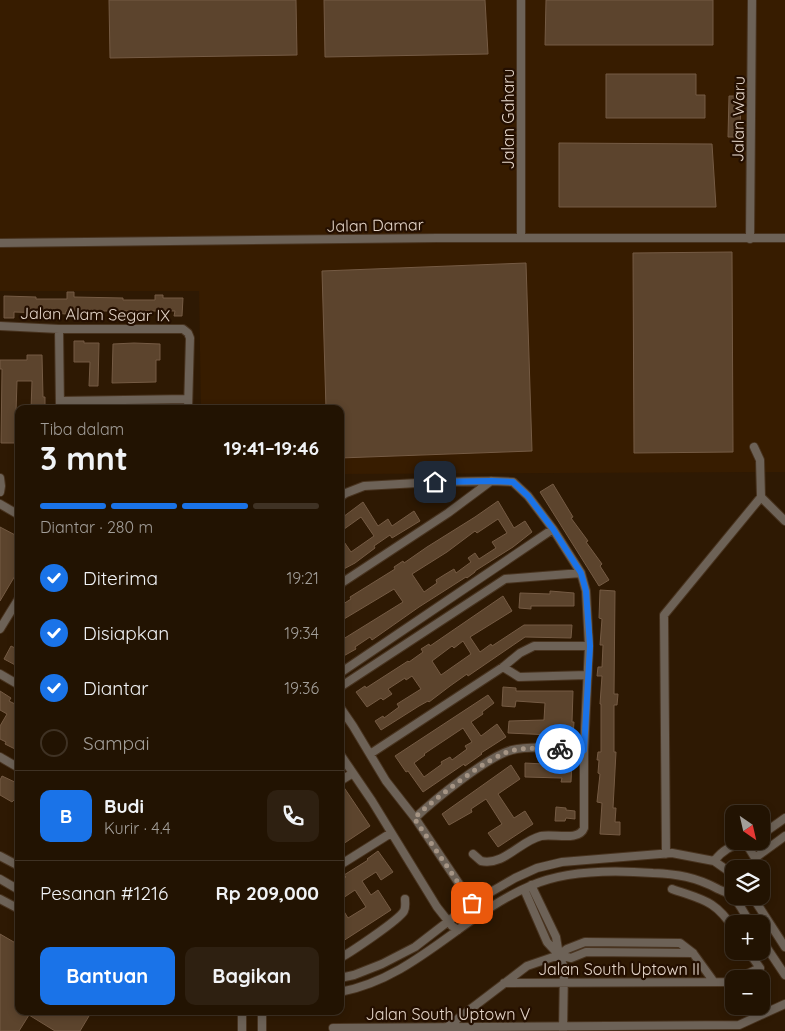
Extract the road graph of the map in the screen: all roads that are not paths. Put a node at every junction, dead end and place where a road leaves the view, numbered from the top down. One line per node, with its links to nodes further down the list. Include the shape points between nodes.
1 (522, 0): 3 (street, Jalan Gaharu)
2 (752, 0): 5 (street, Jalan Waru)
3 (521, 238): 5 (street, Jalan Damar); 6 (street, Jalan Damar)
4 (785, 238): 5 (street, Jalan Damar)
5 (750, 239)
6 (0, 243)
7 (0, 326): 8 (street, Jalan Alam Segar IX)
8 (59, 329): 9 (street, Jalan Alam Segar IX, via 183,329 190,338); 10 (street)
9 (188, 400): 10 (street); 11 (street)
10 (60, 405)
11 (188, 405)
12 (754, 447): 17 (street, via 760,460)
13 (0, 478): 15 (street)
14 (492, 481): 16 (street, via 364,486); 21 (street, via 513,482); 25 (street)
15 (0, 492)
16 (344, 495)
17 (761, 498): 20 (street); 51 (street, via 664,614)
18 (0, 504): 19 (street)
19 (15, 513)
20 (785, 521)
21 (553, 529): 22 (street); 23 (street)
22 (500, 563): 24 (street); 30 (street)
23 (581, 573): 24 (street); 28 (street, via 586,591)
24 (505, 579): 34 (street)
25 (344, 581)
26 (15, 605): 27 (street)
27 (0, 629)
28 (590, 646): 29 (street, via 534,646); 32 (street)
29 (503, 668): 32 (street, via 519,677); 37 (street)
30 (344, 670)
31 (0, 674): 33 (street)
32 (587, 675): 36 (street)
33 (15, 683)
34 (344, 684)
35 (344, 713): 37 (street)
36 (584, 750): 43 (street, via 523,748 505,752 448,790); 50 (street, via 583,832 572,836 538,837 495,861 481,861)
37 (370, 754): 43 (street)
38 (0, 757): 40 (street)
39 (344, 762): 41 (street)
40 (15, 766)
41 (353, 773): 42 (street); 46 (street)
42 (344, 778)
43 (414, 818): 64 (street)
44 (785, 818): 45 (street)
45 (770, 829)
46 (391, 833): 55 (street); 70 (street)
47 (785, 836): 53 (street)
48 (726, 850): 54 (street)
49 (752, 850): 53 (street)
50 (474, 854)
51 (666, 854): 54 (street); 64 (street, via 546,866 515,878)
52 (0, 856): 56 (street)
53 (755, 858)
54 (714, 861): 57 (street)
55 (344, 862)
56 (15, 864)
57 (725, 869)
58 (0, 879): 60 (street)
59 (527, 887): 67 (street); 68 (street, via 556,876 584,873 674,874 702,880 732,896); 75 (street, via 548,942)
60 (15, 888)
61 (672, 889): 69 (street, via 712,904)
62 (0, 899): 66 (street)
63 (404, 899): 74 (street, via 404,912)
64 (472, 903): 67 (street); 70 (street)
65 (758, 905): 72 (street)
66 (15, 907)
67 (480, 915): 71 (street)
68 (745, 915)
69 (725, 916)
70 (448, 921): 71 (street); 79 (street, via 415,947 382,964)
71 (458, 930): 84 (street, via 390,975 361,988)
72 (785, 947)
73 (770, 952): 78 (street)
74 (344, 955)
75 (559, 955): 80 (street, via 567,948 585,942 680,943 693,952); 82 (street, via 527,966); 83 (street, via 564,968)
76 (754, 960): 77 (street, Jalan South Uptown II, via 760,968)
77 (755, 970)
78 (785, 975)
79 (344, 977)
80 (714, 982): 81 (street, Jalan South Uptown II); 83 (street, Jalan South Uptown II)
81 (725, 982)
82 (504, 983): 83 (street, Jalan South Uptown II); 88 (street)
83 (564, 983): 90 (street)
84 (344, 991)
85 (785, 1004): 90 (street, Jalan South Uptown V, via 739,1025)
86 (242, 1015): 91 (street)
87 (262, 1015): 92 (street)
88 (447, 1027): 89 (street, Jalan South Uptown V); 90 (street, Jalan South Uptown V)
89 (333, 1028)
90 (563, 1029)
91 (242, 1031)
92 (262, 1031)

